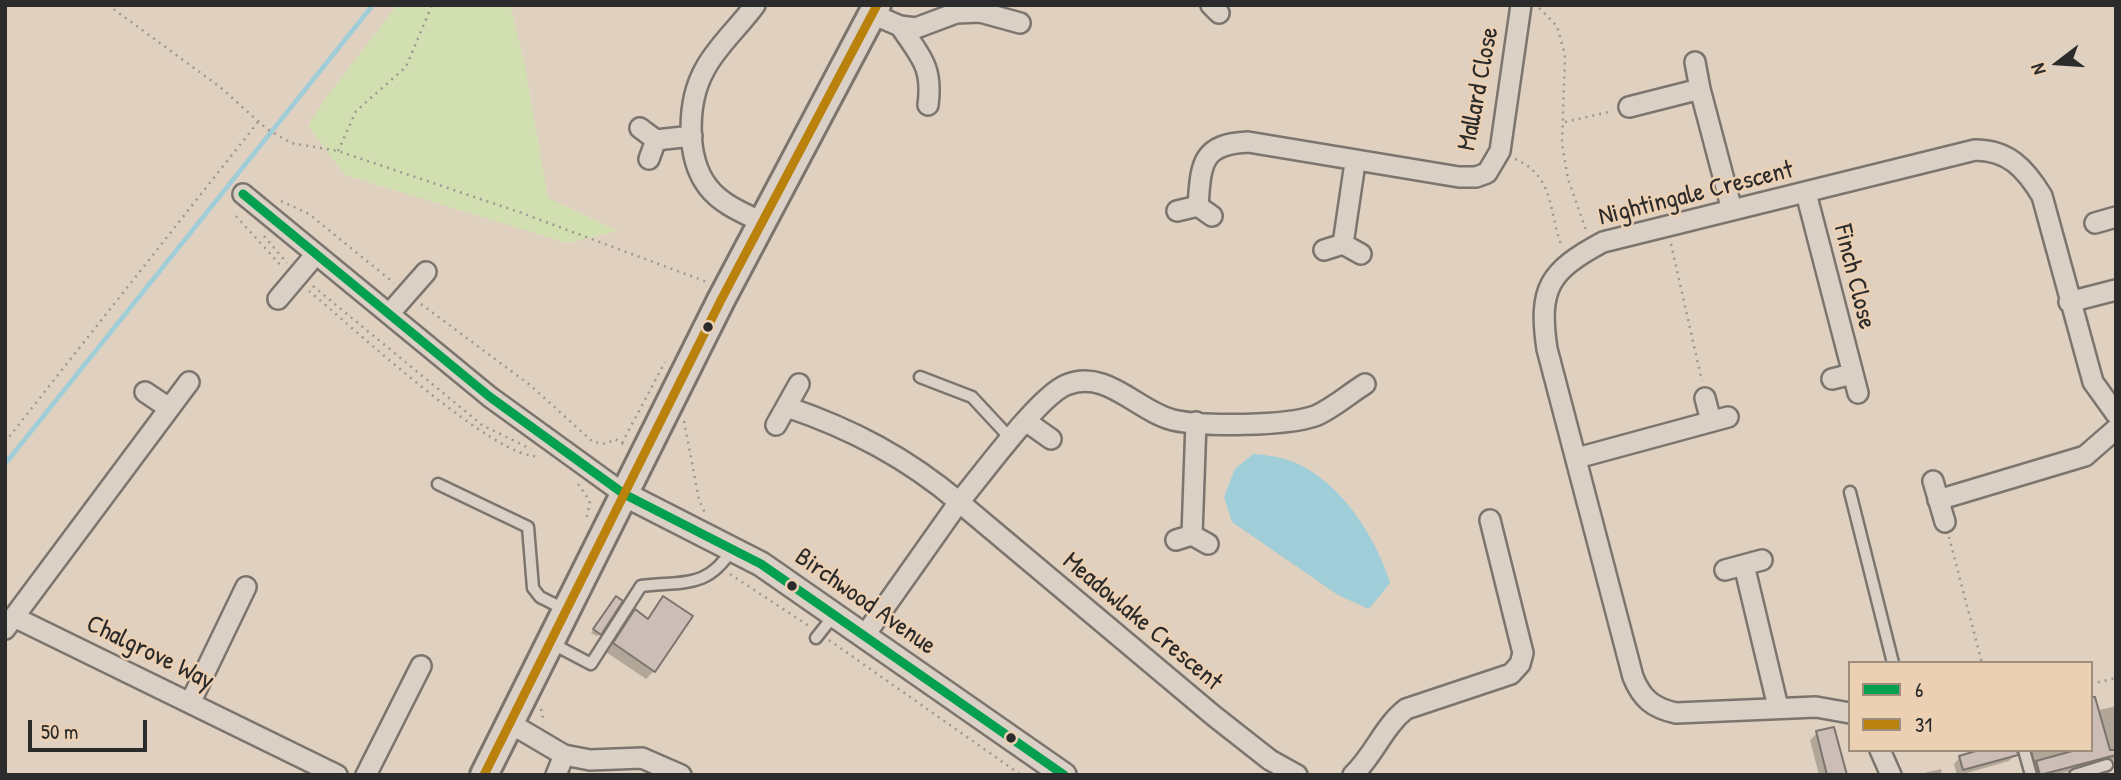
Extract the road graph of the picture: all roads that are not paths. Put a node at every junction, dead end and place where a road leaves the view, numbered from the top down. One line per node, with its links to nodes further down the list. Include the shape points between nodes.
1 (755, 5): 11 (street, via 705,68 692,115)
2 (1521, 5): 12 (street, Mallard Close, via 1500,151 1487,173 1476,177)
3 (875, 10): 5 (street); 18 (main road)
4 (1020, 23): 5 (street, via 980,12 956,13 916,28)
5 (900, 26): 8 (street, via 932,81)
6 (1695, 62): 7 (street)
7 (1700, 89): 9 (street); 15 (street)
8 (928, 105)
9 (1629, 107)
10 (640, 128): 11 (street, via 653,149)
11 (692, 136): 18 (street, via 698,169 708,187 721,201)
12 (1355, 163): 16 (street, Mallard Close, via 1248,142 1226,143 1210,151 1203,163 1205,211); 20 (street)
13 (1806, 193): 15 (street, Nightingale Crescent); 27 (street, Nightingale Crescent, via 1975,150 1994,150 2012,159 2042,196); 30 (street, Finch Close, via 1855,383)
14 (243, 194): 22 (street)
15 (1732, 210): 45 (street, Nightingale Crescent, via 1594,247 1571,259 1553,277 1546,290 1543,320)
16 (1177, 211)
17 (2116, 217): 19 (street)
18 (762, 222): 48 (main road)
19 (2095, 223)
20 (1343, 244): 21 (street); 23 (street)
21 (1324, 250)
22 (316, 254): 26 (street); 28 (street)
23 (1361, 254)
24 (426, 272): 28 (street)
25 (2116, 290): 27 (street)
26 (278, 299)
27 (2069, 302): 38 (street, Nightingale Crescent, via 2093,382)
28 (388, 314): 48 (street, via 490,397)
29 (920, 377): 44 (lane, via 972,397)
30 (1832, 379)
31 (189, 382): 37 (street)
32 (799, 384): 36 (street)
33 (1365, 384): 40 (street, via 1317,415 1281,423)
34 (145, 392): 37 (street)
35 (1705, 398): 45 (street, via 1719,419)
36 (787, 407): 41 (street); 49 (street, Meadowlake Crescent, via 874,442 922,471)
37 (169, 408): 58 (street)
38 (2116, 414)
39 (1027, 422): 40 (street, via 1054,391 1084,381 1118,390 1156,414); 43 (street); 44 (street)
40 (1196, 422): 52 (street)
41 (776, 425)
42 (2116, 429): 51 (street, via 2085,456 1936,491)
43 (1051, 439)
44 (1012, 440): 49 (street)
45 (1577, 458): 65 (street, Nightingale Crescent, via 1639,693 1661,710 1676,713)
46 (438, 484): 56 (lane, via 528,527 533,588 540,597)
47 (1850, 492): 62 (lane)
48 (624, 495): 53 (street, Birchwood Avenue); 56 (main road)
49 (959, 502): 59 (street); 79 (street, Meadowlake Crescent, via 1214,716)
50 (1490, 520): 80 (street, via 1523,653 1520,664 1511,674 1406,709)
51 (1945, 522)
52 (1192, 540)
53 (732, 548): 57 (street, Birchwood Avenue); 61 (lane, via 721,568 706,579 641,586 590,664)
54 (1725, 570): 65 (street, via 1754,562)
55 (246, 587): 64 (street)
56 (568, 611): 61 (main road)
57 (835, 614): 59 (street, Birchwood Avenue); 60 (lane)
58 (9, 623): 64 (street, Chalgrove Way)
59 (864, 635): 78 (street, Birchwood Avenue)
60 (821, 638)
61 (551, 643): 67 (main road)
62 (1892, 661)
63 (421, 666): 74 (street)
64 (191, 701): 72 (street, Chalgrove Way)
65 (1778, 707): 66 (street, Nightingale Crescent, via 1816,706)
66 (1848, 713)
67 (508, 722): 70 (street); 75 (main road)
68 (1882, 752): 81 (street)
69 (2025, 752): 82 (lane)
70 (564, 755): 76 (street); 77 (street, via 590,760 642,758)
71 (2107, 765): 83 (lane)
72 (305, 768): 73 (street, Chalgrove Way)
73 (337, 775)
74 (366, 775)
75 (484, 775)
76 (556, 775)
77 (681, 775)
78 (1063, 775)
79 (1297, 775)
80 (1353, 775)
81 (1891, 775)
82 (2031, 775)
83 (2075, 775)

